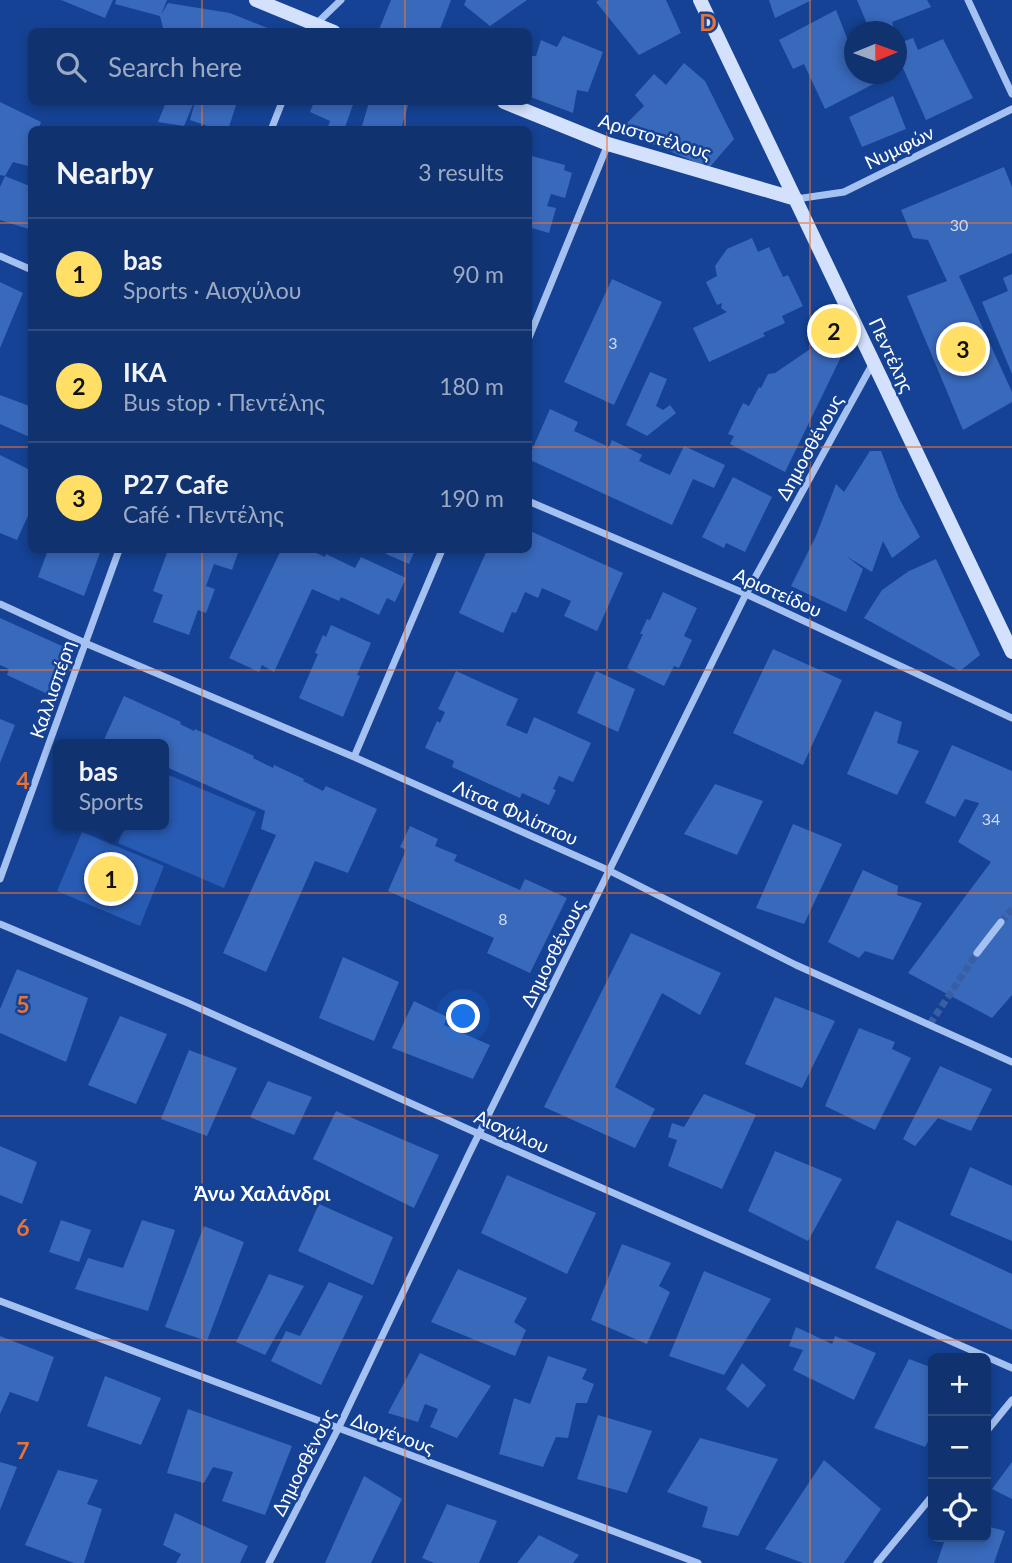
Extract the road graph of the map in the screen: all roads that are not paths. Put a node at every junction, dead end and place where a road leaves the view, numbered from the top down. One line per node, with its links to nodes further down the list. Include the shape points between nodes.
1 (256, 0): 5 (main road)
2 (341, 0): 5 (street)
3 (700, 0): 12 (main road, Πεντέλης)
4 (968, 0): 6 (street)
5 (314, 28)
6 (1012, 94)
7 (281, 105): 10 (street)
8 (511, 105): 11 (main road, Αριστοτέλους)
9 (1012, 109): 12 (street, Νυμφών, via 844,192)
10 (273, 126)
11 (608, 144): 12 (main road, Αριστοτέλους); 15 (street)
12 (796, 199): 16 (main road, Πεντέλης)
13 (0, 256): 14 (street)
14 (28, 268)
15 (532, 330)
16 (873, 362): 20 (street, Δημοσθένους); 23 (main road, Πεντέλης)
17 (532, 503): 20 (street, Αριστείδου)
18 (118, 553): 22 (street, Καλλισπέρη)
19 (441, 553): 25 (street)
20 (746, 594): 24 (street, Αριστείδου); 26 (street, Δημοσθένους)
21 (0, 604): 22 (street, Λίτσα Φιλίππου)
22 (85, 643): 25 (street, Λίτσα Φιλίππου); 27 (street, Καλλισπέρη)
23 (1012, 652)
24 (1012, 718)
25 (354, 757): 26 (street, Λίτσα Φιλίππου)
26 (610, 871): 31 (street, Λίτσα Φιλίππου, via 796,965); 32 (street, Δημοσθένους)
27 (0, 879)
28 (1001, 922): 30 (street)
29 (0, 924): 32 (street, Αισχύλου)
30 (977, 953)
31 (1012, 1062)
32 (479, 1134): 34 (street, Αισχύλου); 37 (street, Δημοσθένους)
33 (0, 1301): 37 (street, Διογένους)
34 (1012, 1368)
35 (1012, 1400): 36 (street)
36 (991, 1426)
37 (338, 1429): 39 (street, Δημοσθένους); 40 (street, Διογένους)
38 (928, 1501): 41 (street)
39 (269, 1563)
40 (698, 1563)
41 (877, 1563)

